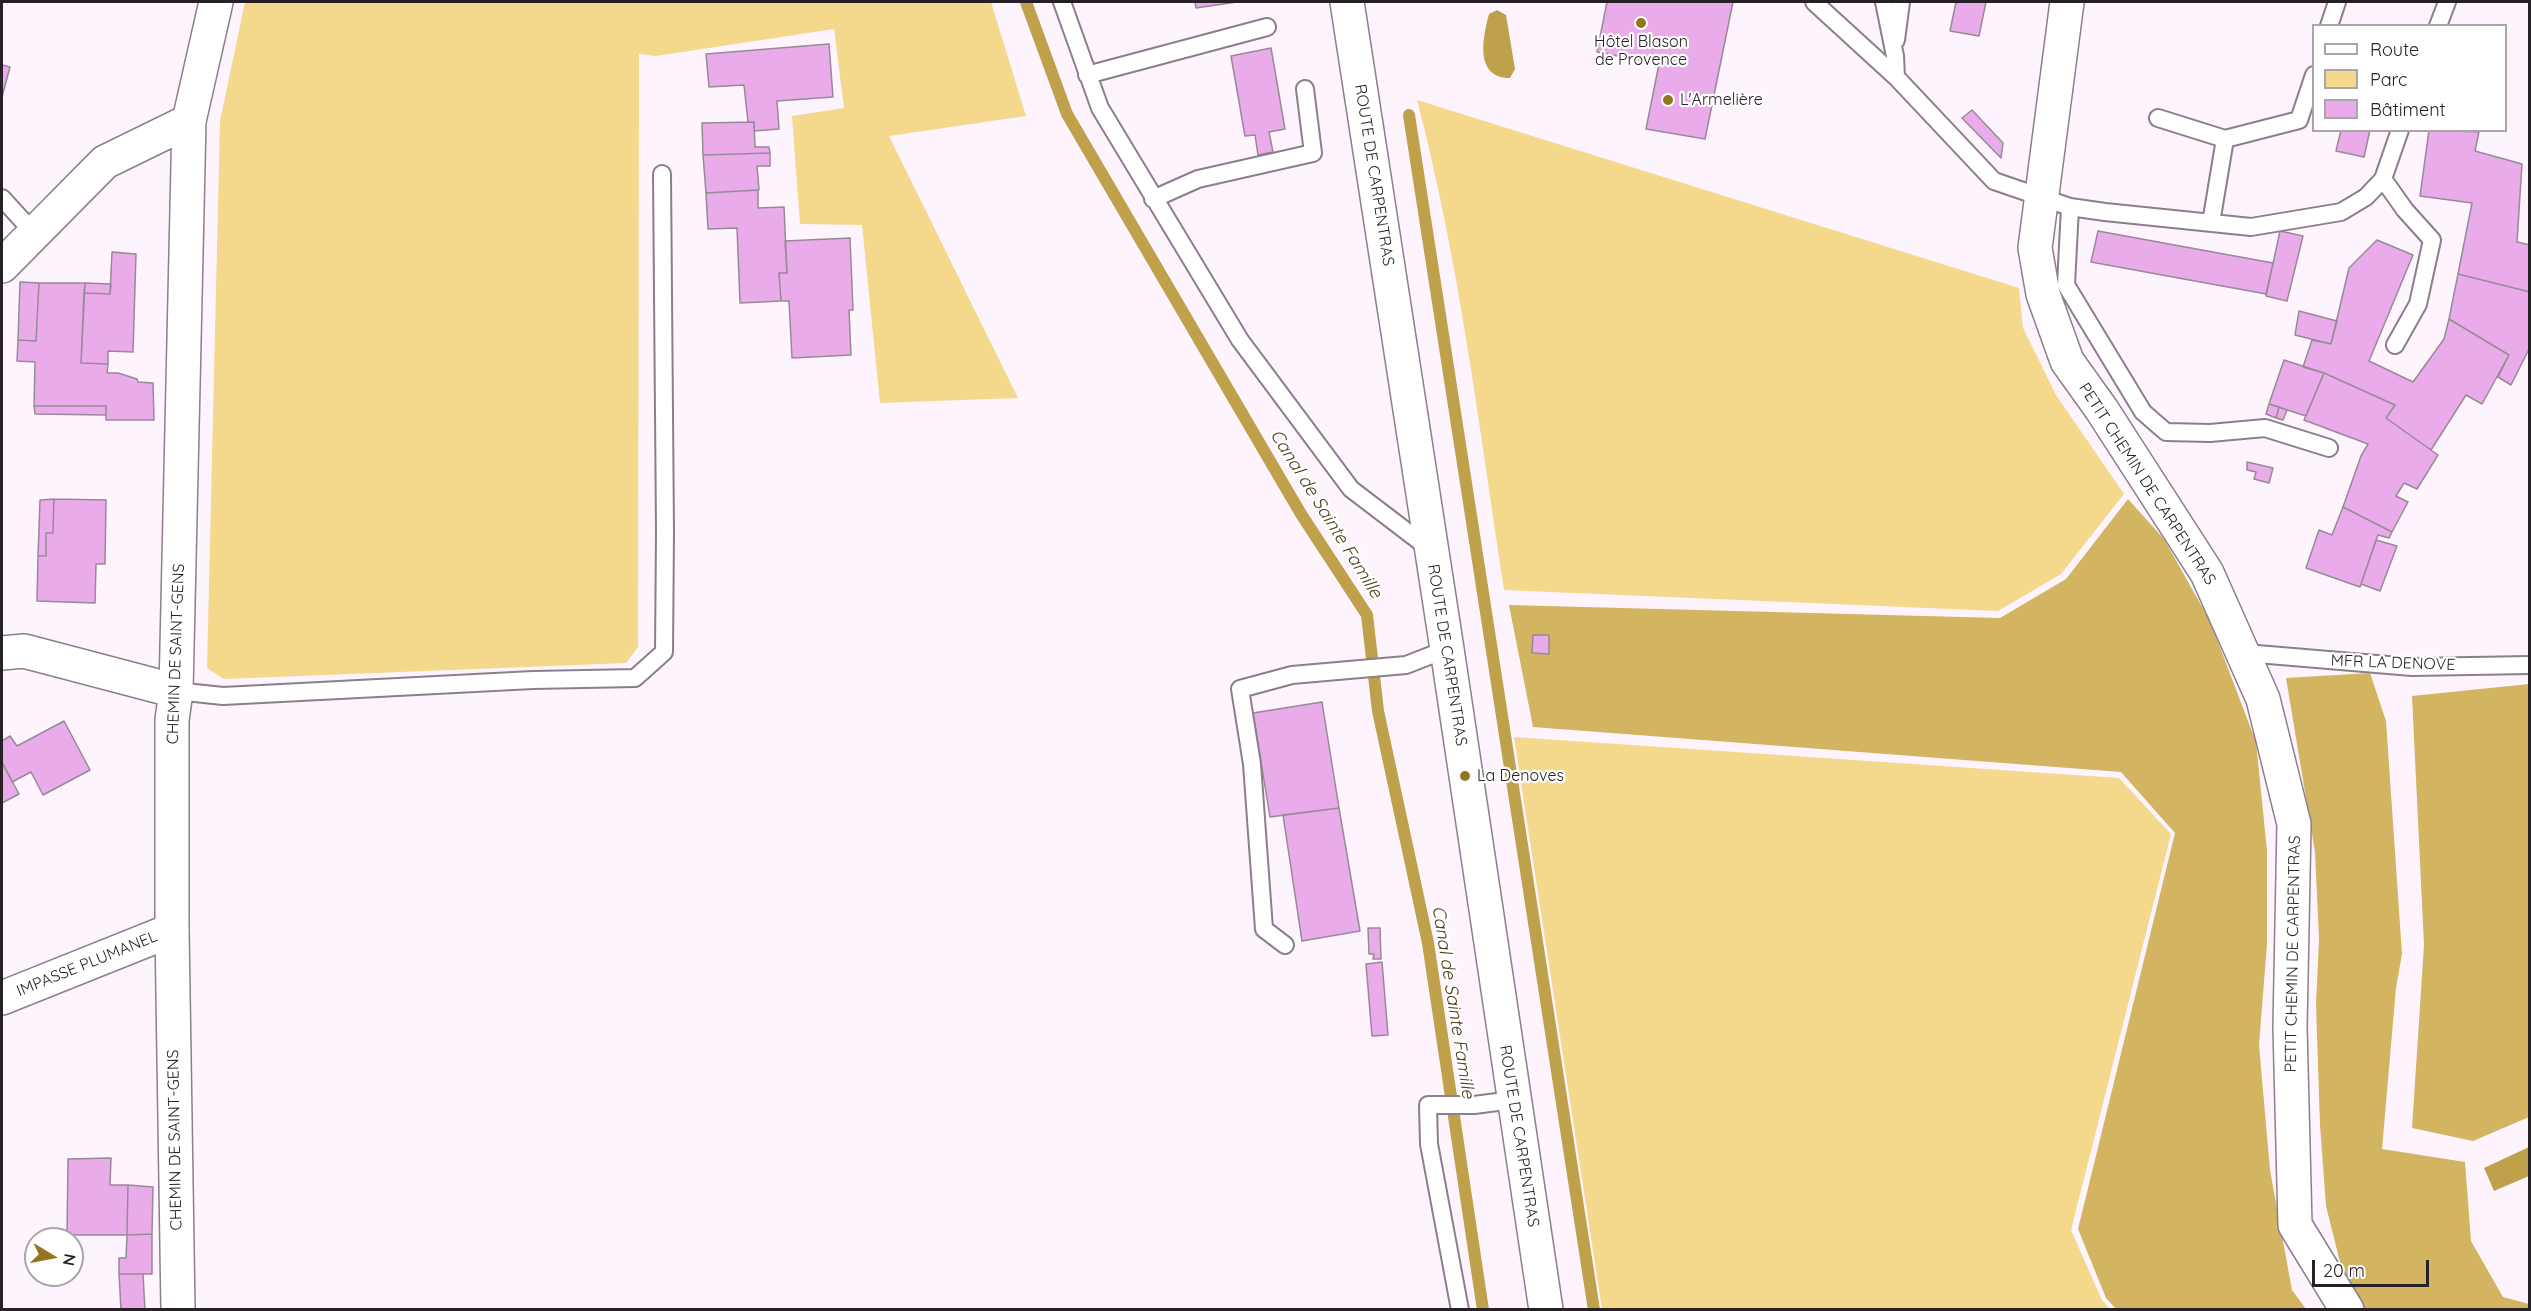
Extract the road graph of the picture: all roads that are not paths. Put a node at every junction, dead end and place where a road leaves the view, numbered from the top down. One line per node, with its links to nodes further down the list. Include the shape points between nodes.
1 (216, 2): 19 (street, CHEMIN DE SAINT-GENS)
2 (1062, 2): 14 (lane)
3 (1348, 2): 33 (street, ROUTE DE CARPENTRAS)
4 (1814, 2): 15 (lane)
5 (1884, 2): 13 (lane)
6 (1901, 2): 13 (lane)
7 (2067, 2): 24 (street, PETIT CHEMIN DE CARPENTRAS)
8 (2337, 2): 10 (lane)
9 (2447, 2): 11 (lane)
10 (2330, 24)
11 (2439, 24)
12 (1267, 27): 14 (lane)
13 (1895, 56): 15 (lane)
14 (1087, 75): 26 (lane, via 1100,108)
15 (1896, 77): 24 (lane, via 1994,181)
16 (2312, 78): 21 (lane, via 2299,120)
17 (1305, 89): 26 (lane, via 1313,153 1198,179)
18 (2158, 118): 21 (lane)
19 (189, 121): 29 (street, via 105,162); 38 (street, CHEMIN DE SAINT-GENS)
20 (2399, 132): 23 (lane)
21 (2225, 139): 28 (lane)
22 (662, 174): 38 (lane, via 664,652 635,678 222,696)
23 (2383, 179): 28 (lane, via 2366,197 2341,212 2251,227); 31 (lane, via 2432,240 2418,304)
24 (2040, 195): 27 (lane); 46 (street, PETIT CHEMIN DE CARPENTRAS, via 2035,248 2043,294 2067,361 2207,573 2263,699 2294,824 2290,1027 2295,1226)
25 (2, 198): 29 (lane)
26 (1153, 199): 33 (lane, via 1240,340 1351,489)
27 (2070, 207): 28 (lane); 32 (lane, via 2066,285 2143,412 2166,432 2265,428)
28 (2211, 223)
29 (34, 233): 30 (street)
30 (2, 266)
31 (2395, 345)
32 (2329, 448)
33 (1432, 551): 34 (street, ROUTE DE CARPENTRAS)
34 (1447, 649): 40 (lane, via 1406,665 1292,675 1240,689 1252,764 1264,929); 42 (street, ROUTE DE CARPENTRAS)
35 (2, 652): 38 (street, via 24,651)
36 (2257, 654): 37 (lane, MFR LA DENOVE, via 2412,667)
37 (2529, 664)
38 (176, 691): 39 (street, CHEMIN DE SAINT-GENS, via 172,720)
39 (172, 930): 41 (street, IMPASSE PLUMANEL); 43 (street, CHEMIN DE SAINT-GENS)
40 (1285, 945)
41 (2, 998)
42 (1513, 1100): 44 (lane, via 1474,1106 1428,1105 1429,1144); 45 (street, ROUTE DE CARPENTRAS)
43 (178, 1310)
44 (1460, 1310)
45 (1546, 1310)
46 (2347, 1310)

